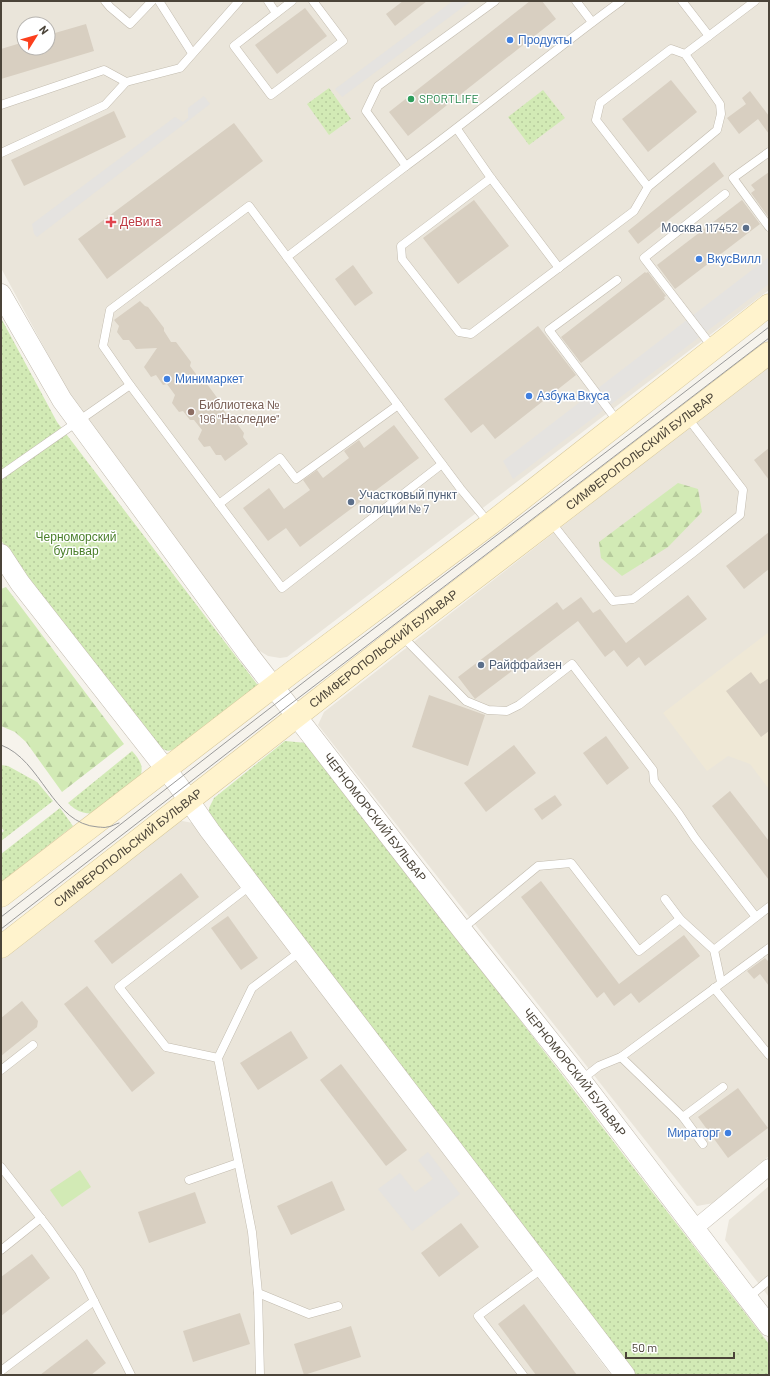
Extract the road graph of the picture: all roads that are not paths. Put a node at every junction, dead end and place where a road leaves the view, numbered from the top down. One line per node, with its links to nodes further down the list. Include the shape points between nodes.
1 (105, 1): 2 (lane, via 130,24)
2 (152, 1)
3 (159, 1): 16 (lane)
4 (239, 1): 16 (lane)
5 (268, 1): 13 (lane)
6 (292, 1): 13 (lane)
7 (313, 1): 13 (lane, via 343,41 271,95 234,46)
8 (495, 1): 23 (lane, via 378,86 366,111)
9 (576, 1): 14 (lane)
10 (621, 1): 14 (lane)
11 (682, 1): 15 (lane)
12 (755, 1): 15 (lane)
13 (276, 13)
14 (592, 22): 20 (lane)
15 (709, 36): 17 (lane)
16 (192, 53): 18 (lane, via 180,68)
17 (685, 54): 25 (lane, via 720,104 721,114 717,130); 25 (lane, via 671,49 600,102 596,120)
18 (126, 82): 19 (lane, via 104,70); 22 (lane, via 105,105)
19 (1, 105)
20 (457, 128): 23 (lane); 24 (lane)
21 (769, 152): 27 (lane, via 733,178)
22 (1, 153)
23 (406, 166): 28 (lane)
24 (491, 178): 29 (lane); 29 (lane, via 401,246 402,259 459,332 471,334)
25 (648, 187): 29 (lane, via 634,211)
26 (724, 194): 33 (lane, via 644,258)
27 (769, 227)
28 (287, 257): 35 (lane, via 248,206 110,310 103,346); 36 (lane)
29 (559, 268)
30 (617, 280): 39 (lane, via 549,330)
31 (1, 294): 38 (street, ЧЕРНОМОРСКИЙ БУЛЬВАР, via 62,400)
32 (769, 305): 33 (main road)
33 (714, 349): 39 (main road)
34 (769, 353): 37 (main road, СИМФЕРОПОЛЬСКИЙ БУЛЬВАР)
35 (130, 385): 38 (lane); 42 (lane)
36 (398, 405): 40 (lane); 42 (lane, via 296,479 280,458)
37 (686, 416): 43 (main road, СИМФЕРОПОЛЬСКИЙ БУЛЬВАР); 43 (lane, via 743,490 740,515 633,599 613,601)
38 (78, 422): 41 (lane); 47 (street, ЧЕРНОМОРСКИЙ БУЛЬВАР)
39 (618, 422): 44 (main road)
40 (442, 464): 42 (lane, via 282,588); 44 (lane)
41 (1, 475)
42 (219, 504)
43 (549, 521): 46 (main road, СИМФЕРОПОЛЬСКИЙ БУЛЬВАР)
44 (490, 524): 47 (main road)
45 (5, 564): 49 (street)
46 (401, 635): 48 (main road, СИМФЕРОПОЛЬСКИЙ БУЛЬВАР); 55 (lane, via 466,701 488,710 507,712 572,664 653,770 654,781)
47 (274, 687): 48 (street, ЧЕРНОМОРСКИЙ БУЛЬВАР); 49 (main road)
48 (296, 717): 50 (main road, СИМФЕРОПОЛЬСКИЙ БУЛЬВАР); 57 (street, ЧЕРНОМОРСКИЙ БУЛЬВАР)
49 (166, 770): 50 (street); 52 (main road)
50 (189, 801): 51 (street); 58 (main road, СИМФЕРОПОЛЬСКИЙ БУЛЬВАР)
51 (252, 885): 61 (street); 67 (lane, via 119,987 166,1047)
52 (1, 896)
53 (665, 899): 56 (lane)
54 (769, 907): 55 (lane)
55 (756, 917): 60 (lane)
56 (680, 919): 57 (lane, via 639,951 571,863 538,866); 60 (lane)
57 (462, 930): 69 (street, ЧЕРНОМОРСКИЙ БУЛЬВАР)
58 (1, 947)
59 (769, 948): 62 (lane)
60 (714, 950): 62 (lane)
61 (302, 951): 67 (lane, via 252,988); 80 (street)
62 (721, 982): 63 (lane)
63 (714, 988): 65 (lane); 66 (lane)
64 (33, 1045): 68 (lane)
65 (769, 1055)
66 (621, 1057): 69 (lane, via 599,1066); 71 (lane)
67 (218, 1058): 73 (lane)
68 (1, 1070)
69 (580, 1080): 78 (street, ЧЕРНОМОРСКИЙ БУЛЬВАР)
70 (723, 1087): 71 (lane)
71 (683, 1117): 72 (lane)
72 (703, 1144)
73 (238, 1163): 76 (lane); 82 (lane, via 252,1232)
74 (1, 1167): 77 (lane)
75 (769, 1167): 78 (street)
76 (189, 1180)
77 (41, 1218): 79 (lane); 84 (lane, via 79,1271)
78 (694, 1229): 83 (street, ЧЕРНОМОРСКИЙ БУЛЬВАР)
79 (1, 1250)
80 (544, 1268): 90 (lane, via 478,1316); 91 (street)
81 (769, 1280): 83 (lane)
82 (258, 1293): 85 (lane, via 308,1314); 89 (lane)
83 (747, 1298): 86 (street, ЧЕРНОМОРСКИЙ БУЛЬВАР)
84 (94, 1301): 87 (lane); 88 (lane)
85 (338, 1306)
86 (769, 1326)
87 (1, 1371)
88 (131, 1375)
89 (260, 1375)
90 (523, 1375)
91 (626, 1375)

